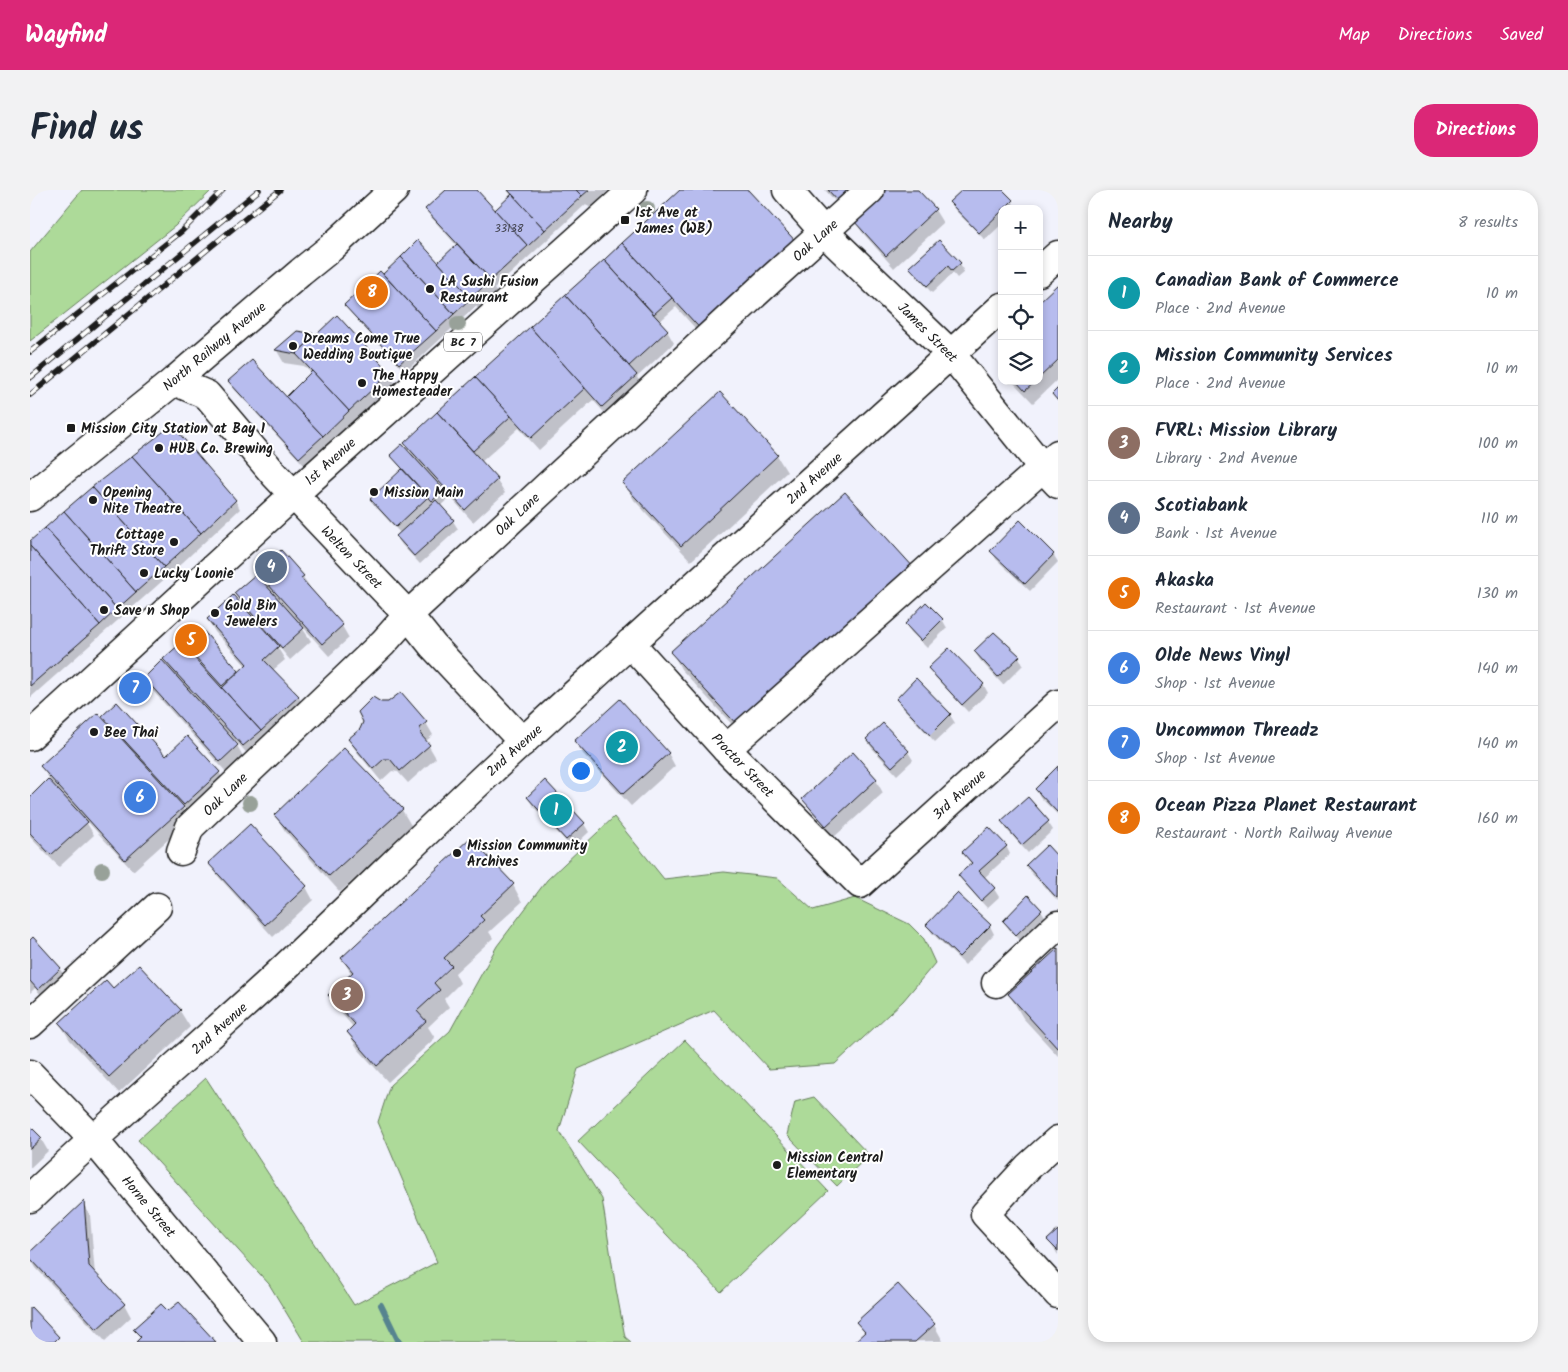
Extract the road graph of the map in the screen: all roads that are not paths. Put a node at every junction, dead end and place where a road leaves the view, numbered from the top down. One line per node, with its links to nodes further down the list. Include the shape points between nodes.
1 (394, 190): 10 (street, North Railway Avenue)
2 (633, 190): 12 (street, 1st Avenue / BC 7)
3 (787, 190): 5 (street, James Street)
4 (870, 190): 5 (street, Oak Lane)
5 (824, 232): 9 (street, James Street); 14 (street, Oak Lane)
6 (1058, 255): 7 (street)
7 (1043, 268)
8 (998, 311): 9 (street, 2nd Avenue)
9 (951, 354): 11 (street, James Street); 15 (street, 2nd Avenue)
10 (174, 381): 12 (street, Welton Street, via 207,395); 13 (street, North Railway Avenue)
11 (1053, 469): 19 (street)
12 (294, 495): 14 (street, Welton Street); 17 (street, 1st Avenue / BC 7)
13 (30, 497)
14 (408, 615): 18 (street, Welton Street); 20 (street, Oak Lane, via 383,643 190,827)
15 (630, 643): 18 (street, 2nd Avenue); 19 (street, Proctor Street)
16 (1058, 704): 21 (street, 3rd Avenue)
17 (30, 736)
18 (523, 742): 27 (street, 2nd Avenue, via 268,983)
19 (726, 749): 21 (street, Proctor Street)
20 (181, 851)
21 (860, 884)
22 (157, 907): 25 (street)
23 (1058, 924): 24 (street)
24 (996, 983)
25 (30, 1024)
26 (30, 1074): 27 (street, Horne Street)
27 (93, 1139): 29 (street, 2nd Avenue); 31 (street, Horne Street)
28 (1058, 1140): 30 (street, via 985,1214)
29 (30, 1198)
30 (1058, 1294)
31 (262, 1342)

